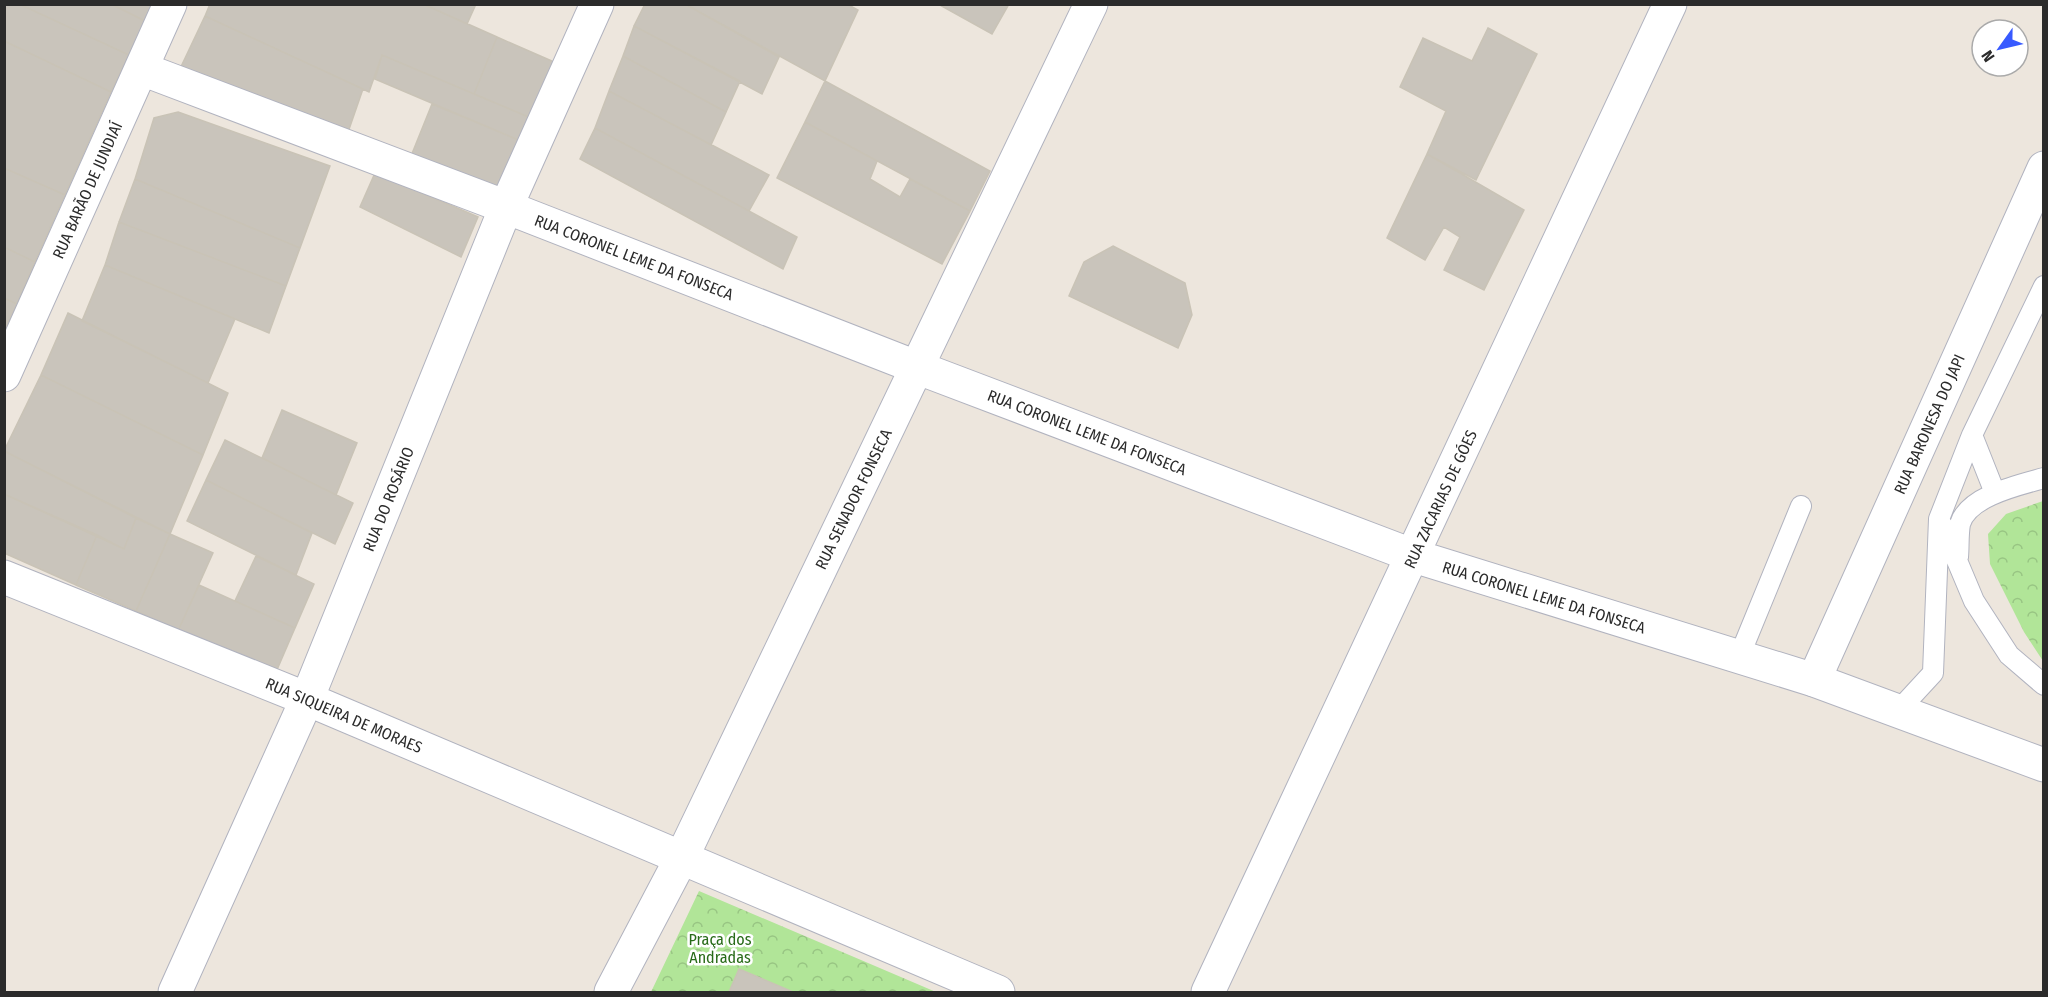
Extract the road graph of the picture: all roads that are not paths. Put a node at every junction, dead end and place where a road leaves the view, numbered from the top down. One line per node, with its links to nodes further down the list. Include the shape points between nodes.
1 (170, 4): 5 (street, RUA BARÃO DE JUNDIAÍ)
2 (597, 4): 7 (street, RUA DO ROSÁRIO)
3 (1091, 4): 9 (street, RUA SENADOR FONSECA)
4 (1670, 4): 16 (street, RUA ZACARIAS DE GÓES)
5 (142, 69): 7 (street, RUA CORONEL LEME DA FONSECA); 10 (street, RUA BARÃO DE JUNDIAÍ)
6 (2043, 168): 20 (street, RUA BARONESA DO JAPI)
7 (506, 207): 9 (street, RUA CORONEL LEME DA FONSECA); 22 (street, RUA DO ROSÁRIO)
8 (2043, 286): 11 (lane)
9 (916, 367): 16 (street, RUA CORONEL LEME DA FONSECA); 25 (street, RUA SENADOR FONSECA)
10 (4, 375)
11 (1972, 435): 13 (lane); 15 (lane)
12 (2043, 478): 13 (lane)
13 (1995, 493): 17 (lane, via 1976,504 1960,523)
14 (1801, 506): 19 (lane)
15 (1939, 519): 17 (lane); 23 (lane, via 1933,673)
16 (1414, 556): 19 (street, RUA CORONEL LEME DA FONSECA); 29 (street, RUA ZACARIAS DE GÓES)
17 (1958, 560): 21 (lane, via 1974,601 2009,655)
18 (4, 577): 22 (street, RUA SIQUEIRA DE MORAES)
19 (1739, 657): 20 (street, RUA CORONEL LEME DA FONSECA)
20 (1814, 680): 23 (street, RUA CORONEL LEME DA FONSECA)
21 (2043, 685)
22 (307, 699): 25 (street, RUA SIQUEIRA DE MORAES); 26 (street, RUA DO ROSÁRIO)
23 (1897, 711): 24 (street, RUA CORONEL LEME DA FONSECA)
24 (2043, 765)
25 (682, 857): 27 (street, RUA SENADOR FONSECA); 28 (street, RUA SIQUEIRA DE MORAES)
26 (175, 993)
27 (611, 993)
28 (998, 993)
29 (1208, 993)

